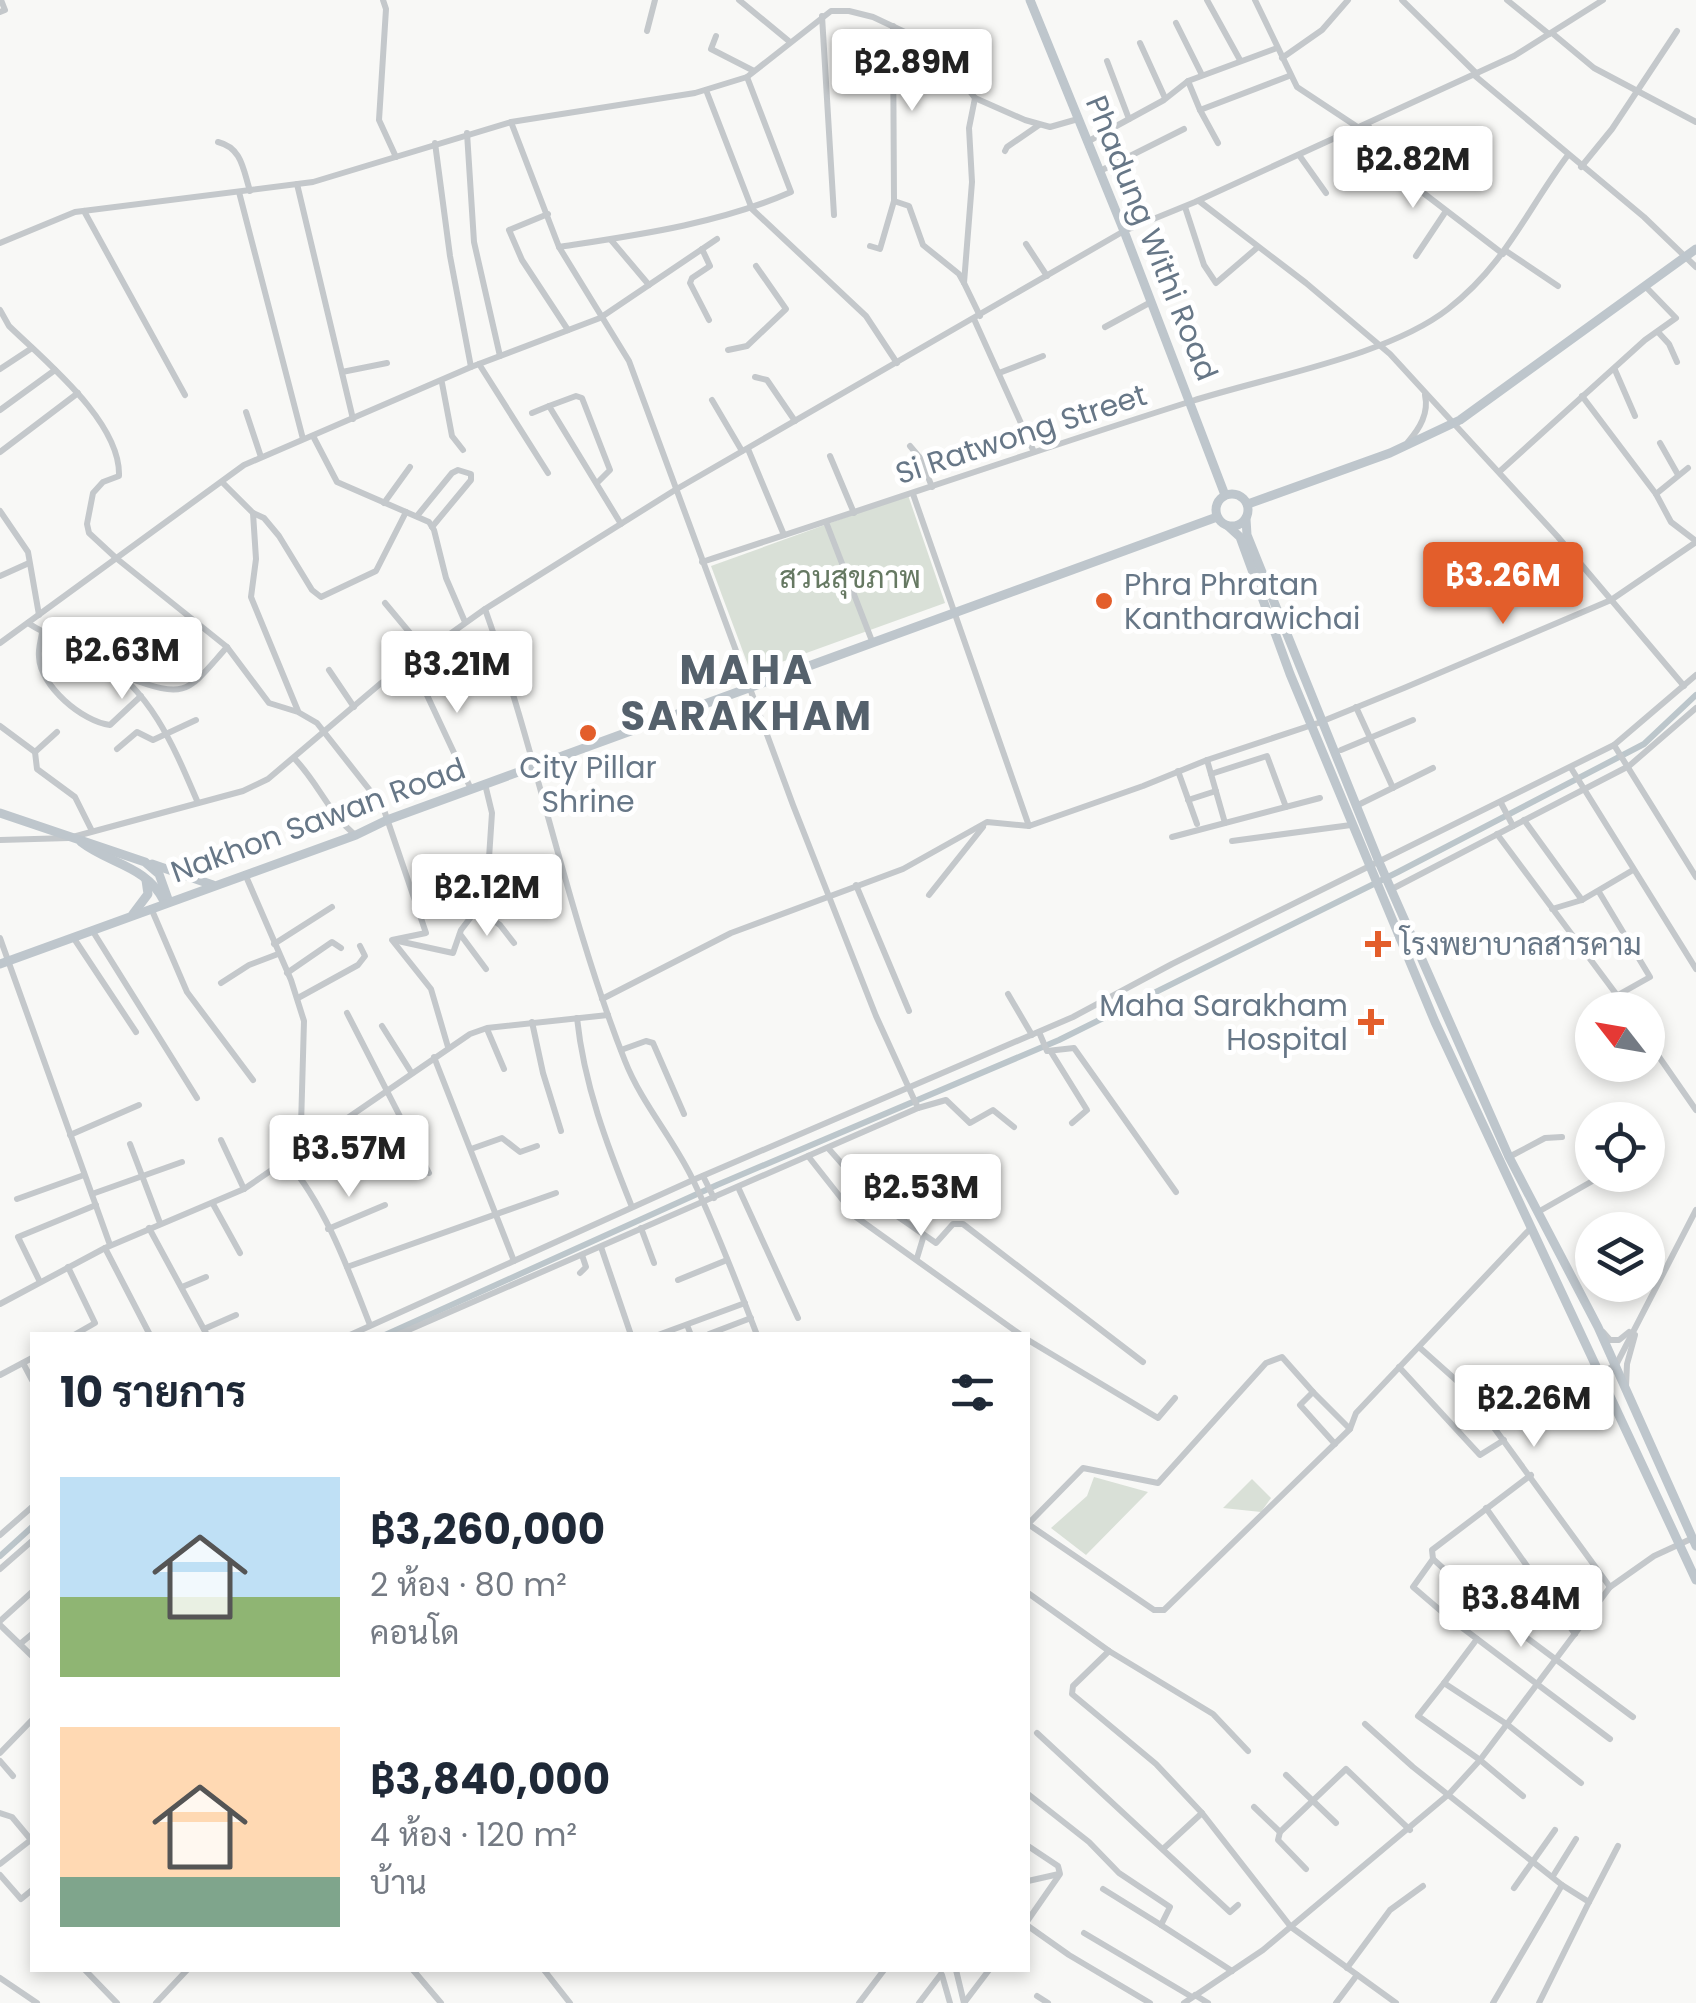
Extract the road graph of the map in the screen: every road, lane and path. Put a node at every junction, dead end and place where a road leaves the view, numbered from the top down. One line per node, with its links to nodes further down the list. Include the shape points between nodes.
1 (1, 0): 12 (street)
2 (383, 0): 51 (street, via 379,120)
3 (655, 0): 16 (street)
4 (739, 0): 20 (street)
5 (1030, 0): 36 (main road, Phadung Withi Road)
6 (1207, 0): 24 (street)
7 (1255, 0): 22 (street)
8 (1348, 0): 23 (street, via 1322,30)
9 (1402, 0): 27 (street)
10 (1507, 0): 18 (street)
11 (1603, 0): 18 (street)
12 (0, 12)
13 (822, 16): 15 (street, via 849,10); 20 (street); 65 (street)
14 (1176, 23): 28 (street)
15 (893, 26): 33 (street, via 942,54); 59 (street)
16 (646, 31)
17 (1678, 31): 32 (street)
18 (1550, 33): 27 (street); 32 (street)
19 (716, 36): 26 (street, via 711,49)
20 (790, 42): 26 (street)
21 (1140, 44): 34 (street)
22 (1277, 48): 23 (street); 24 (street)
23 (1282, 58): 29 (street)
24 (1240, 60): 28 (street)
25 (1107, 62): 37 (street)
26 (751, 74): 31 (street); 61 (street, via 791,192)
27 (1476, 75): 41 (street); 50 (street)
28 (1202, 76): 30 (street)
29 (1290, 76): 35 (street); 41 (street, via 1316,102)
30 (1188, 81): 34 (street); 35 (street)
31 (706, 90): 38 (street); 61 (street)
32 (1638, 92): 39 (street); 52 (street)
33 (974, 98): 40 (street); 82 (street)
34 (1165, 98): 37 (street)
35 (1200, 110): 47 (street)
36 (1078, 119): 40 (street); 45 (main road, Phadung Withi Road)
37 (1129, 119): 45 (street)
38 (511, 122): 43 (street); 64 (street)
39 (1696, 122)
40 (1039, 125): 48 (street)
41 (1363, 126): 49 (street); 63 (street, via 1408,182)
42 (1184, 129): 53 (street)
43 (467, 133): 46 (street); 99 (street, via 474,242)
44 (218, 142): 55 (street, via 238,152)
45 (1086, 142): 53 (main road, Phadung Withi Road)
46 (436, 143): 51 (street); 104 (street, via 450,256)
47 (1218, 143)
48 (1005, 152)
49 (1300, 155): 57 (street); 58 (street)
50 (1568, 155): 52 (street); 76 (street, Si Ratwong Street)
51 (396, 156): 54 (street)
52 (1581, 166): 78 (street)
53 (1098, 171): 66 (main road, Phadung Withi Road)
54 (297, 184): 55 (street); 108 (street)
55 (250, 191): 56 (street)
56 (239, 192): 62 (street); 127 (street)
57 (1326, 193)
58 (1199, 201): 60 (street); 73 (street)
59 (894, 202): 71 (street, via 880,248); 82 (street, via 909,206 923,245)
60 (1185, 207): 66 (street); 73 (street, via 1216,283)
61 (752, 209): 67 (street); 103 (street, via 866,316)
62 (84, 211): 69 (street); 114 (street)
63 (1446, 211): 76 (street); 77 (street)
64 (548, 214): 72 (street); 93 (street, via 509,230)
65 (834, 214)
66 (1124, 231): 81 (street); 86 (main road, Phadung Withi Road)
67 (610, 239): 72 (street); 83 (street)
68 (717, 239): 74 (street)
69 (0, 244)
70 (1026, 244): 81 (street)
71 (870, 246)
72 (558, 247): 88 (street)
73 (1258, 247): 96 (street)
74 (702, 249): 83 (street); 90 (street, via 710,266 690,283)
75 (1696, 249): 78 (main road)
76 (1504, 253): 84 (street); 96 (street, Si Ratwong Street, via 1448,310)
77 (1416, 256)
78 (1686, 258): 80 (street); 85 (main road)
79 (756, 266): 98 (street, via 786,309 747,346)
80 (1696, 267)
81 (1047, 276): 89 (street)
82 (964, 283): 89 (street)
83 (649, 285): 88 (street)
84 (1558, 286)
85 (1646, 287): 95 (street, via 1676,318); 125 (main road)
86 (1151, 302): 92 (street); 117 (main road, Phadung Withi Road)
87 (0, 310): 91 (street)
88 (600, 318): 93 (street); 145 (street, via 629,361)
89 (977, 318): 103 (street); 109 (street)
90 (709, 320)
91 (9, 326): 94 (street); 97 (street)
92 (1104, 327)
93 (568, 330): 99 (street)
94 (0, 332)
95 (1658, 332): 101 (street); 107 (street)
96 (1380, 344): 113 (street); 117 (street, Si Ratwong Street)
97 (32, 348): 105 (street); 106 (street)
98 (728, 350)
99 (500, 356): 104 (street)
100 (1043, 356): 109 (street)
101 (1677, 362)
102 (387, 363): 108 (street)
103 (897, 363): 124 (street)
104 (475, 366): 111 (street); 140 (street)
105 (0, 369)
106 (55, 370): 112 (street); 119 (street)
107 (1615, 370): 115 (street); 122 (street)
108 (342, 372): 123 (street)
109 (998, 373): 134 (street)
110 (755, 377): 124 (street, via 767,380)
111 (442, 383): 123 (street); 131 (street, via 452,436)
112 (78, 394): 133 (street); 164 (street, via 107,435 119,468 93,494 87,524)
113 (1424, 394): 125 (street); 130 (street, via 1426,411)
114 (185, 395)
115 (1582, 396): 139 (street); 147 (street)
116 (712, 400): 132 (street)
117 (1190, 402): 134 (street, Si Ratwong Street); 148 (main road, Phadung Withi Road)
118 (549, 406): 121 (street); 143 (street); 143 (street, via 582,398 610,470)
119 (0, 410)
120 (246, 412): 136 (street)
121 (532, 414)
122 (1635, 416)
123 (353, 419): 126 (street)
124 (795, 421): 132 (street)
125 (1453, 424): 130 (main road); 139 (street)
126 (313, 436): 127 (street); 149 (street, via 337,482)
127 (303, 439): 136 (street)
128 (1660, 444): 141 (street)
129 (910, 446): 144 (street)
130 (1404, 446): 150 (main road)
131 (464, 450)
132 (745, 450): 145 (street); 162 (street)
133 (0, 452)
134 (1034, 452): 144 (street, Si Ratwong Street)
135 (830, 456): 153 (street)
136 (261, 457): 142 (street)
137 (410, 467): 149 (street)
138 (1688, 468): 141 (street)
139 (1499, 472): 168 (street)
140 (548, 473)
141 (1677, 473): 147 (street)
142 (222, 482): 154 (street); 164 (street)
143 (597, 483): 159 (street)
144 (932, 487): 146 (street, Si Ratwong Street)
145 (675, 490): 159 (street); 165 (street)
146 (913, 494): 153 (street, Si Ratwong Street); 171 (street)
147 (1656, 494): 163 (street, via 1671,522)
148 (1225, 496): 150 (main road, via 1241,496); 156 (main road)
149 (384, 503): 152 (street)
150 (1248, 504): 157 (main road)
151 (0, 511): 166 (street, via 21,537)
152 (406, 512): 154 (street, via 376,571 321,597 279,536); 155 (street)
153 (854, 512): 158 (street, Si Ratwong Street)
154 (253, 514): 190 (street, via 251,597)
155 (417, 516): 161 (street); 161 (street, via 452,473 471,474)
156 (1217, 517): 160 (main road); 171 (main road, Nakhon Sawan Road)
157 (1246, 519): 160 (main road); 194 (main road)
158 (826, 522): 162 (street, Si Ratwong Street); 177 (street)
159 (621, 524): 170 (street)
160 (1228, 526): 194 (main road, via 1240,537)
161 (432, 527): 173 (street)
162 (784, 535): 165 (street, Si Ratwong Street)
163 (1696, 542): 168 (street)
164 (116, 558): 172 (street); 179 (street)
165 (702, 562): 185 (street)
166 (29, 563): 167 (street); 172 (street)
167 (0, 576)
168 (1610, 600): 186 (street); 189 (street)
169 (385, 603): 180 (street)
170 (485, 609): 173 (street); 206 (street)
171 (955, 612): 177 (main road, Nakhon Sawan Road); 230 (street)
172 (39, 615): 174 (street)
173 (465, 622): 180 (street)
174 (28, 623): 175 (street); 176 (street)
175 (42, 633): 183 (street); 187 (street, via 38,660 46,676 91,721 110,724)
176 (2, 639)
177 (872, 642): 185 (main road, Nakhon Sawan Road)
178 (146, 645): 183 (street)
179 (227, 647): 183 (street, via 191,686 176,692); 190 (street, via 261,697)
180 (425, 651): 181 (street)
181 (406, 665): 188 (street); 214 (street)
182 (329, 670): 188 (street)
183 (121, 674): 187 (street)
184 (1696, 675): 186 (street)
185 (750, 686): 206 (main road, Nakhon Sawan Road); 250 (street)
186 (1684, 686): 200 (street)
187 (141, 696): 198 (street)
188 (354, 707): 197 (street)
189 (1356, 707): 194 (street); 199 (street)
190 (298, 712): 197 (street)
191 (1695, 712): 207 (street)
192 (196, 720): 198 (street)
193 (1414, 720): 199 (street)
194 (1317, 723): 205 (street); 221 (main road); 229 (main road)
195 (0, 726): 203 (street)
196 (57, 732): 203 (street)
197 (324, 732): 204 (street); 224 (street)
198 (168, 734): 201 (street, via 153,740 138,732); 220 (street)
199 (1371, 738): 202 (street); 213 (street)
200 (1614, 745): 207 (street); 209 (street)
201 (117, 749)
202 (1341, 750)
203 (34, 752): 232 (street, via 37,770 76,796)
204 (294, 758): 220 (street, via 243,791); 234 (street, via 335,818)
205 (1206, 760): 210 (street); 211 (street)
206 (533, 766): 212 (main road, Nakhon Sawan Road); 278 (street)
207 (1629, 766): 215 (street); 245 (street)
208 (1434, 768): 213 (street)
209 (1571, 768): 215 (street); 219 (street)
210 (1178, 772): 218 (street); 230 (street)
211 (1211, 774): 216 (street); 222 (street, via 1267,756)
212 (485, 784): 214 (main road, Nakhon Sawan Road); 256 (street, via 492,813 487,888)
213 (1394, 788): 221 (street)
214 (471, 789): 224 (main road, Nakhon Sawan Road)
215 (1585, 790): 225 (street); 241 (street)
216 (1216, 791): 218 (street); 227 (street)
217 (1320, 798): 222 (street)
218 (1188, 800): 228 (street)
219 (1501, 803): 231 (street); 240 (street)
220 (198, 804): 232 (street)
221 (1356, 806): 240 (main road)
222 (1286, 807): 227 (street)
223 (0, 812): 237 (main road)
224 (388, 820): 234 (main road, Nakhon Sawan Road); 263 (street, via 426,932)
225 (1524, 820): 231 (street); 252 (street)
226 (986, 822): 230 (street); 248 (street, via 902,870); 251 (street)
227 (1224, 823): 235 (street)
228 (1197, 824)
229 (1351, 824): 238 (street); 242 (main road)
230 (1029, 826)
231 (1513, 826): 233 (street)
232 (92, 831): 237 (street)
233 (1497, 834): 247 (street); 257 (street)
234 (356, 836): 244 (main road, Nakhon Sawan Road)
235 (1172, 838)
236 (0, 840): 237 (street)
237 (75, 840): 239 (main road); 243 (main road)
238 (1232, 842)
239 (145, 862): 246 (main road); 253 (main road, via 160,874)
240 (1381, 865): 242 (street); 247 (main road)
241 (1634, 870): 249 (street); 270 (street)
242 (1370, 871): 288 (street); 345 (main road)
243 (141, 873): 253 (main road); 258 (main road, via 148,894)
244 (245, 874): 246 (main road, Nakhon Sawan Road); 265 (street)
245 (1696, 876)
246 (213, 885): 253 (main road, Nakhon Sawan Road)
247 (1390, 885): 316 (main road)
248 (856, 886): 250 (street); 280 (street)
249 (1599, 892): 252 (street); 276 (street, via 1650,977)
250 (829, 894): 278 (street, via 731,933); 298 (street)
251 (929, 894)
252 (1582, 900): 257 (street)
253 (167, 902): 255 (main road, Nakhon Sawan Road)
254 (332, 907): 265 (street)
255 (151, 908): 258 (main road, Nakhon Sawan Road); 296 (street, via 187,992)
256 (477, 909): 260 (street); 264 (street)
257 (1552, 909): 275 (street)
258 (131, 916): 259 (main road, Nakhon Sawan Road)
259 (92, 930): 261 (main road, Nakhon Sawan Road); 299 (street)
260 (460, 934): 263 (street, via 453,953); 271 (street)
261 (73, 937): 269 (main road, Nakhon Sawan Road); 287 (street)
262 (0, 938): 269 (street)
263 (392, 940): 289 (street, via 431,989)
264 (514, 942)
265 (274, 944): 268 (street)
266 (360, 946): 279 (street, via 365,954 358,964)
267 (340, 948): 272 (street, via 332,942)
268 (278, 954): 272 (street); 274 (street)
269 (3, 963): 307 (street)
270 (1695, 967)
271 (486, 969)
272 (287, 973): 279 (street)
273 (343, 979): 279 (street)
274 (221, 983)
275 (1615, 992)
276 (1625, 992)
277 (1008, 994): 288 (street)
278 (602, 998): 282 (street)
279 (298, 999): 311 (street)
280 (909, 1010)
281 (347, 1013): 297 (street)
282 (608, 1014): 283 (street); 290 (street)
283 (577, 1018): 284 (street); 336 (street, via 595,1111)
284 (532, 1022): 286 (street); 306 (street)
285 (382, 1026): 295 (street)
286 (487, 1028): 289 (street); 294 (street)
287 (136, 1032)
288 (1037, 1034): 291 (street); 298 (street)
289 (448, 1047): 292 (street)
290 (621, 1050): 303 (street, via 653,1043); 323 (street, via 638,1094)
291 (1049, 1052): 304 (street, via 1087,1110); 327 (street, via 1074,1048)
292 (434, 1056): 295 (street); 314 (street)
293 (1665, 1065): 302 (street)
294 (504, 1069)
295 (411, 1072): 297 (street)
296 (252, 1080)
297 (387, 1088): 311 (street); 319 (street)
298 (910, 1088): 301 (street); 322 (street)
299 (198, 1098)
300 (139, 1105): 307 (street)
301 (917, 1106): 305 (street, via 946,1100 970,1124 993,1110); 313 (street)
302 (1696, 1110)
303 (684, 1114)
304 (1072, 1122)
305 (1014, 1127)
306 (561, 1131)
307 (70, 1135): 320 (street)
308 (1562, 1137): 316 (street)
309 (221, 1140): 325 (street)
310 (130, 1144): 321 (street)
311 (307, 1144): 317 (street)
312 (537, 1146): 314 (street, via 520,1152 502,1138)
313 (828, 1148): 315 (street); 346 (street, via 874,1200)
314 (470, 1150): 339 (street)
315 (808, 1156): 324 (street); 351 (street, via 850,1210)
316 (1509, 1156): 338 (main road)
317 (287, 1161): 325 (street); 344 (street)
318 (182, 1162): 321 (street)
319 (429, 1173)
320 (84, 1175): 329 (street); 330 (street)
321 (142, 1175): 329 (street); 340 (street)
322 (703, 1176): 323 (street); 331 (street)
323 (693, 1180): 332 (street); 336 (street)
324 (738, 1187): 331 (street); 367 (street)
325 (244, 1189): 333 (street)
326 (1575, 1191): 338 (street)
327 (1176, 1192)
328 (556, 1193): 339 (street)
329 (92, 1194): 334 (street)
330 (17, 1198)
331 (714, 1198): 332 (street)
332 (703, 1203): 343 (street); 352 (street)
333 (214, 1204): 340 (street); 349 (street)
334 (96, 1205): 347 (street); 360 (street, via 18,1237)
335 (385, 1205): 344 (street)
336 (632, 1208): 353 (street)
337 (1696, 1210): 365 (street)
338 (1537, 1212): 341 (main road)
339 (496, 1214): 353 (street); 356 (street)
340 (160, 1223): 342 (street)
341 (1542, 1223): 345 (main road); 370 (main road)
342 (150, 1228): 347 (street); 361 (street)
343 (641, 1228): 348 (street); 354 (street)
344 (328, 1229): 356 (street)
345 (1530, 1229): 383 (street); 389 (main road)
346 (924, 1236): 351 (street); 385 (street, via 936,1243 954,1224 963,1224)
347 (108, 1246): 355 (street); 372 (street)
348 (601, 1246): 350 (street); 376 (street)
349 (240, 1252)
350 (582, 1256): 357 (street, via 586,1268); 375 (street)
351 (917, 1258): 381 (street)
352 (727, 1260): 359 (street); 362 (street)
353 (514, 1262): 368 (street)
354 (654, 1263)
355 (68, 1267): 360 (street); 371 (street, via 96,1324)
356 (347, 1267): 368 (street)
357 (580, 1273)
358 (206, 1277): 361 (street)
359 (678, 1280)
360 (40, 1282): 363 (street)
361 (182, 1287): 373 (street)
362 (745, 1303): 366 (street); 369 (street)
363 (0, 1304)
364 (236, 1315): 373 (street)
365 (1642, 1315): 370 (street, via 1619,1340); 387 (street); 392 (street)
366 (751, 1318): 379 (street); 380 (street)
367 (798, 1318)
368 (370, 1325): 374 (street)
369 (687, 1325): 377 (street); 378 (street)
370 (1598, 1328): 387 (main road)
371 (80, 1332)
372 (149, 1332)
373 (206, 1332)
374 (357, 1332)
375 (409, 1332)
376 (630, 1332)
377 (667, 1332)
378 (690, 1332)
379 (714, 1332)
380 (756, 1332)
381 (1017, 1332)
382 (1030, 1341): 394 (street, via 1158,1418)
383 (1419, 1347): 388 (street); 396 (street, via 1465,1388)
384 (30, 1359): 386 (street)
385 (1143, 1362)
386 (23, 1363): 390 (street); 391 (street)
387 (1616, 1365): 389 (street); 392 (main road)
388 (1399, 1367): 395 (street, via 1356,1414); 396 (street, via 1480,1455)
389 (1599, 1374): 406 (main road)
390 (0, 1375)
391 (30, 1376)
392 (1626, 1388): 405 (main road)
393 (1313, 1392): 395 (street); 397 (street, via 1300,1406); 401 (street, via 1282,1356 1266,1363 1158,1483 1083,1468)
394 (1175, 1398)
395 (1350, 1430): 397 (street)
396 (1504, 1440): 398 (street)
397 (1335, 1444): 402 (street, via 1164,1610 1154,1610)
398 (1531, 1475): 399 (street); 410 (street)
399 (1486, 1508): 407 (street, via 1432,1550); 414 (street)
400 (30, 1509): 403 (street)
401 (1030, 1522)
402 (1030, 1525)
403 (0, 1533)
404 (30, 1542): 408 (street)
405 (1694, 1542): 406 (street)
406 (1679, 1545): 409 (main road); 410 (street)
407 (1433, 1560): 416 (street, via 1413,1587); 420 (street)
408 (0, 1568)
409 (1696, 1580)
410 (1610, 1587): 414 (street)
411 (30, 1594): 413 (street)
412 (1030, 1594): 418 (street)
413 (0, 1623): 417 (street)
414 (1575, 1634): 420 (street)
415 (30, 1636): 417 (street)
416 (1477, 1639): 421 (street); 422 (street)
417 (20, 1644): 419 (street)
418 (1109, 1651): 429 (street, via 1214,1714); 442 (street, via 1072,1694 1156,1764)
419 (30, 1654)
420 (1556, 1660): 422 (street); 423 (street)
421 (1444, 1683): 426 (street); 431 (street, via 1418,1716)
422 (1538, 1685): 426 (street); 428 (street)
423 (1633, 1717)
424 (30, 1722): 430 (street)
425 (1364, 1724): 436 (street)
426 (1508, 1725): 431 (street); 435 (street)
427 (1037, 1732): 452 (street)
428 (1610, 1738)
429 (1248, 1750)
430 (0, 1752)
431 (1480, 1760): 436 (street); 438 (street)
432 (0, 1761): 434 (street)
433 (1286, 1775): 439 (street)
434 (13, 1776)
435 (1581, 1783)
436 (1449, 1794): 444 (street); 453 (street)
437 (1030, 1796): 469 (street, via 1118,1873 1170,1907)
438 (1523, 1796)
439 (1313, 1800): 443 (street); 444 (street, via 1346,1769); 446 (street)
440 (1254, 1807): 446 (street)
441 (0, 1813): 447 (street)
442 (1202, 1813): 452 (street); 470 (street)
443 (1336, 1823)
444 (1410, 1830): 470 (street)
445 (1555, 1830): 453 (street)
446 (1280, 1832): 455 (street, via 1278,1840)
447 (30, 1838)
448 (1576, 1840): 458 (street)
449 (30, 1842): 454 (street)
450 (1618, 1846): 465 (street)
451 (1030, 1847): 456 (street)
452 (1163, 1849): 466 (street, via 1230,1912)
453 (1532, 1861): 458 (street); 462 (street)
454 (0, 1864)
455 (1306, 1869)
456 (1060, 1874): 459 (street); 467 (street)
457 (0, 1876): 464 (street, via 21,1899)
458 (1552, 1877): 460 (street)
459 (1030, 1881)
460 (1562, 1884): 465 (street); 501 (street)
461 (1423, 1886): 472 (street, via 1390,1910)
462 (1514, 1888)
463 (1103, 1889): 469 (street)
464 (30, 1892)
465 (1589, 1902): 502 (street)
466 (1238, 1905)
467 (1030, 1920)
468 (1030, 1925): 496 (street)
469 (1161, 1925): 473 (street)
470 (1291, 1927): 472 (street); 473 (street)
471 (1084, 1933): 485 (street)
472 (1347, 1968): 482 (street)
473 (1232, 1971): 485 (street)
474 (88, 1972): 487 (street)
475 (185, 1972): 488 (street)
476 (415, 1972): 489 (street)
477 (546, 1972): 490 (street)
478 (882, 1972): 491 (street)
479 (940, 1972): 492 (street); 493 (street)
480 (956, 1972): 494 (street)
481 (988, 1972): 494 (street)
482 (1357, 1976): 499 (street); 500 (street)
483 (0, 1978): 486 (street)
484 (1037, 1996): 495 (street)
485 (1194, 1996): 497 (street); 498 (street)
486 (37, 2003)
487 (117, 2003)
488 (156, 2003)
489 (441, 2003)
490 (570, 2003)
491 (858, 2003)
492 (918, 2003)
493 (950, 2003)
494 (964, 2003)
495 (1048, 2003)
496 (1150, 2003)
497 (1184, 2003)
498 (1208, 2003)
499 (1336, 2003)
500 (1396, 2003)
501 (1494, 2003)
502 (1539, 2003)

